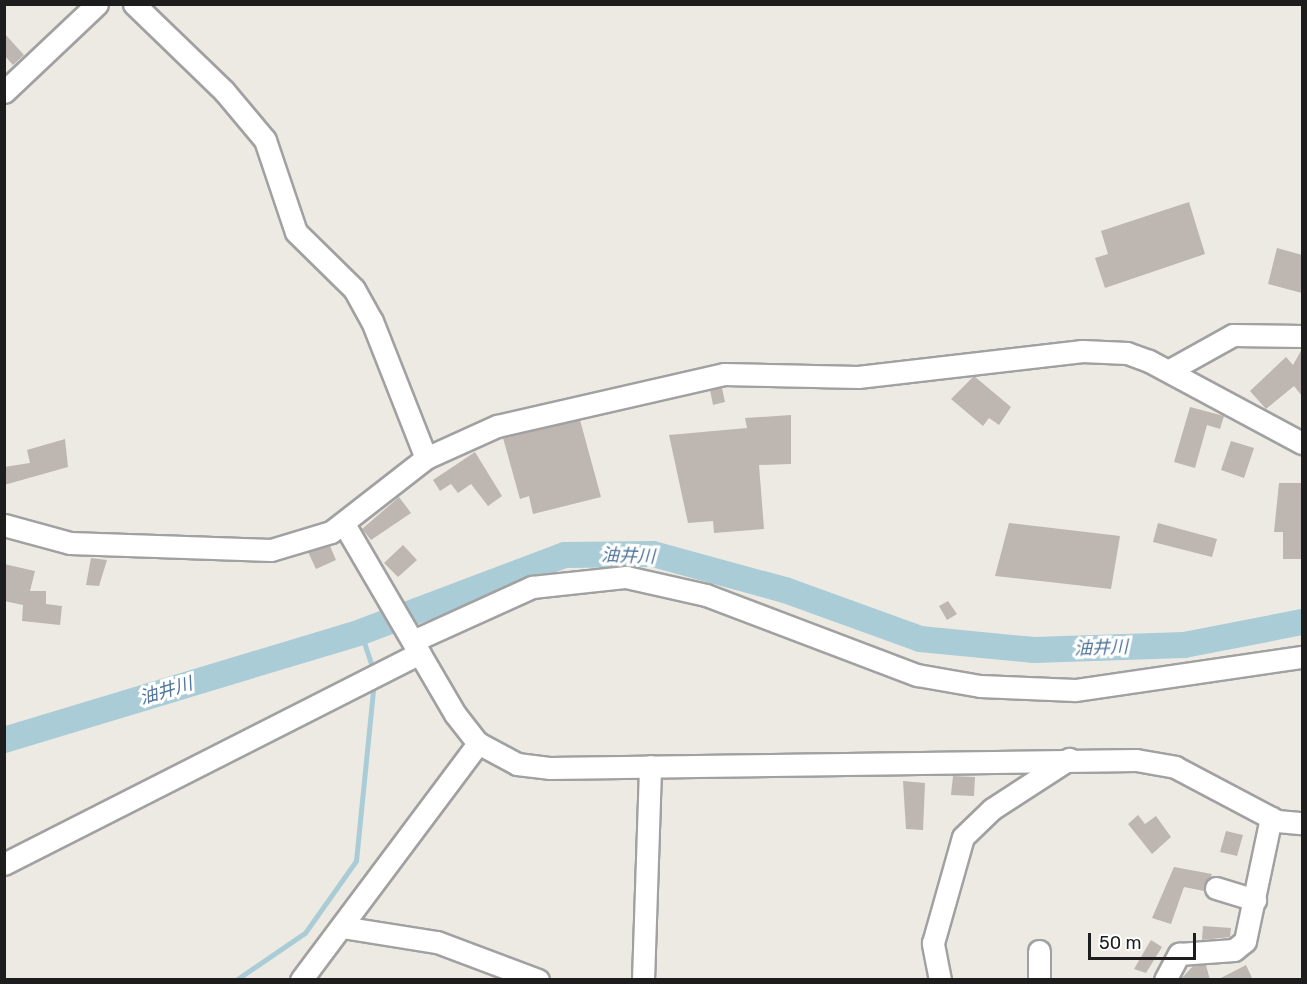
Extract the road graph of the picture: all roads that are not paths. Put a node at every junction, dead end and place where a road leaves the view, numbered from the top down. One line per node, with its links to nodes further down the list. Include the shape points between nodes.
1 (97, 4): 3 (street)
2 (134, 4): 7 (street, via 224,91 265,140 296,232 354,290 372,321)
3 (4, 92)
4 (1302, 336): 5 (street, via 1279,332 1233,335 1196,351)
5 (1170, 370): 6 (street); 7 (street, via 1127,352 1082,351 858,376 724,374 497,426)
6 (1302, 443)
7 (426, 458): 8 (street)
8 (344, 524): 9 (street, via 301,545 271,550 70,543); 10 (street)
9 (4, 525)
10 (413, 641): 11 (street, via 532,587 626,577 706,595 916,675 980,686 1075,690); 12 (street); 17 (street, via 376,676)
11 (1302, 657)
12 (478, 743): 14 (street, via 532,767); 20 (street)
13 (1069, 759): 14 (street); 15 (street, via 1168,765); 25 (street, via 992,809 963,837 933,943)
14 (650, 766): 24 (street)
15 (1271, 818): 16 (street); 19 (street)
16 (1302, 823)
17 (4, 864)
18 (1216, 888): 19 (street)
19 (1255, 900): 27 (street, via 1242,946 1185,952 1170,962)
20 (342, 927): 22 (street); 23 (street, via 437,942)
21 (1039, 951): 26 (street)
22 (301, 980)
23 (538, 980)
24 (643, 980)
25 (940, 980)
26 (1039, 980)
27 (1165, 980)

